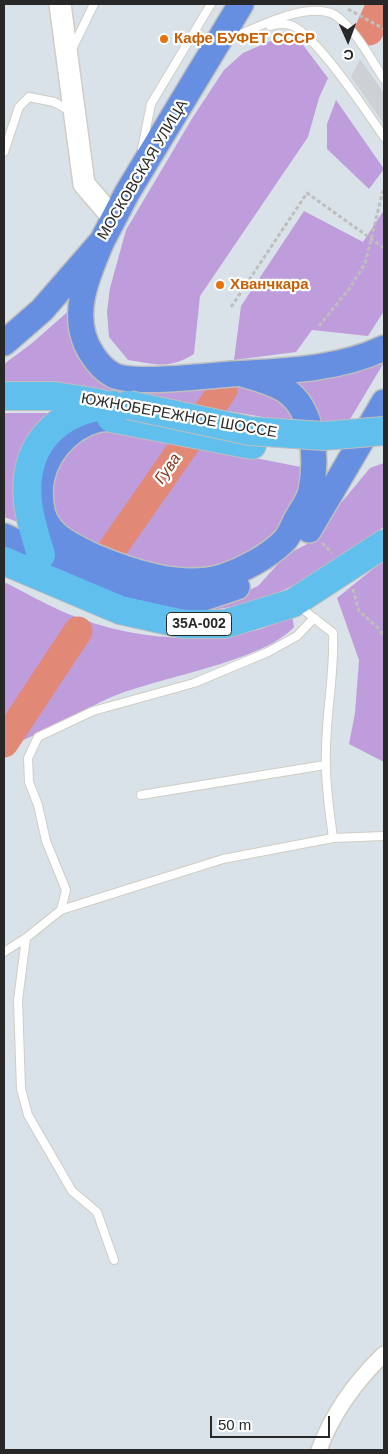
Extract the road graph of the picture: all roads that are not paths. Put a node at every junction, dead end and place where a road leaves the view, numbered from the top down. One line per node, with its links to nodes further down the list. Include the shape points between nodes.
1 (60, 4): 7 (street)
2 (94, 4): 7 (lane)
3 (211, 4): 12 (lane, via 150,104)
4 (241, 4): 6 (main road, МОСКОВСКАЯ УЛИЦА)
5 (254, 29): 6 (lane); 8 (lane, via 291,12 318,10 333,14 355,37); 10 (lane, via 280,24 293,26 310,40)
6 (218, 44): 12 (main road, МОСКОВСКАЯ УЛИЦА)
7 (68, 57): 9 (street)
8 (384, 78)
9 (76, 114): 11 (lane, via 54,102 29,98 19,107); 13 (street, via 84,184)
10 (384, 137)
11 (4, 152)
12 (137, 177): 13 (main road, МОСКОВСКАЯ УЛИЦА)
13 (114, 219): 14 (main road, МОСКОВСКАЯ УЛИЦА)
14 (102, 241): 15 (main road, МОСКОВСКАЯ УЛИЦА, via 42,310); 17 (main road, via 86,277 80,304 82,329 99,364 114,376 137,379)
15 (4, 343)
16 (384, 348): 17 (main road, via 328,365)
17 (242, 374): 20 (main road, via 285,391 300,407 312,438 313,477 311,494 285,541 261,558 221,577 184,580 156,577 115,565 63,542 46,524 40,506 42,477 51,455 60,443 85,423)
18 (4, 396): 20 (highway, ЮЖНОБЕРЕЖНОЕ ШОССЕ, via 54,396)
19 (384, 402): 25 (main road, via 310,529 286,556 234,589 201,599 133,591)
20 (121, 412): 21 (highway, ЮЖНОБЕРЕЖНОЕ ШОССЕ, bridge, via 250,431 323,436); 22 (highway, ЮЖНОБЕРЕЖНОЕ ШОССЕ, via 252,445 298,451 341,451); 25 (highway, via 92,406 61,420 34,453 28,503)
21 (384, 431)
22 (384, 444)
23 (4, 536): 25 (main road)
24 (384, 544): 27 (highway, 35А-002)
25 (41, 555)
26 (4, 561): 27 (highway, 35А-002, via 120,610 183,624 225,624)
27 (304, 610): 28 (lane, via 333,633 335,661 329,696); 32 (lane, via 297,636 268,652 194,682 93,711 38,737 28,758 29,782 46,841 66,890)
28 (326, 766): 29 (lane); 31 (lane)
29 (141, 795)
30 (384, 836): 31 (lane)
31 (333, 838): 32 (lane, via 223,859)
32 (62, 910): 33 (lane)
33 (26, 938): 34 (lane); 35 (lane, via 18,1000 21,1089 28,1115 72,1191 97,1212)
34 (4, 952)
35 (114, 1260)
36 (384, 1354): 37 (street, via 350,1390 328,1426)
37 (319, 1450)

